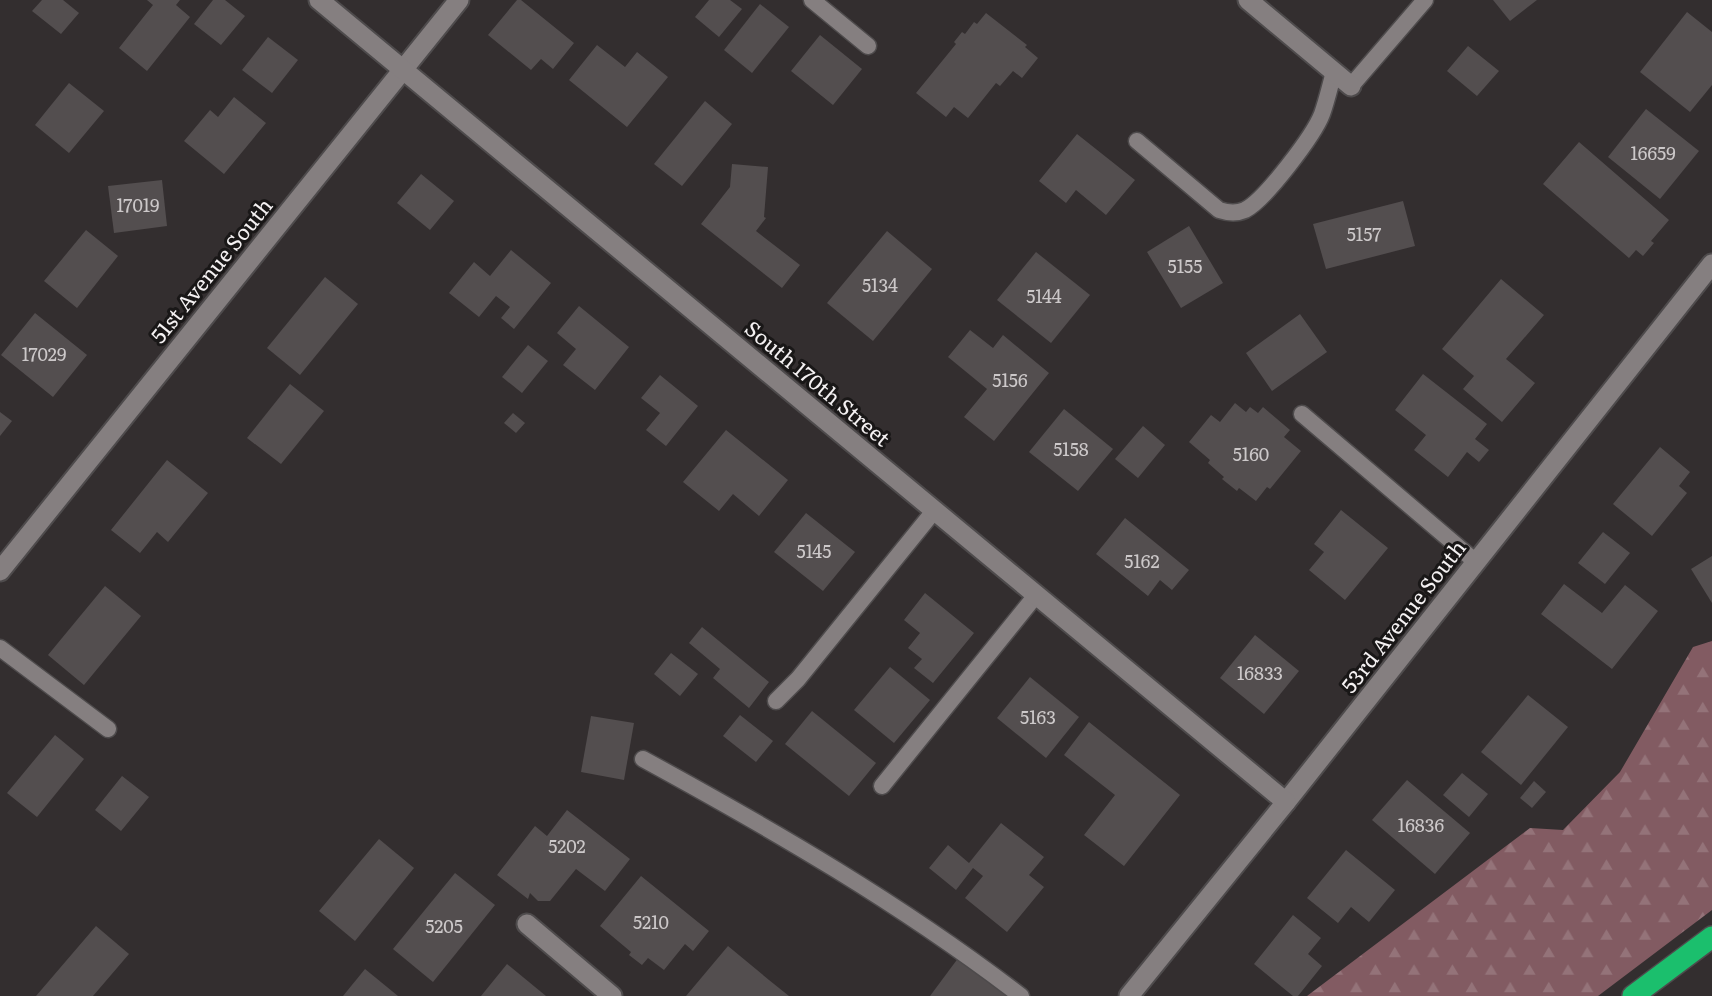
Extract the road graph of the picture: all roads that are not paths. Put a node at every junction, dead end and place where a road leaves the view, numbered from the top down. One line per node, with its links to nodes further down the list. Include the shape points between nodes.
1 (319, 0): 7 (street, South 170th Street)
2 (459, 0): 7 (street, 51st Avenue South)
3 (812, 0): 6 (lane)
4 (1248, 0): 8 (street)
5 (1425, 0): 9 (lane)
6 (868, 46)
7 (403, 69): 13 (street, South 170th Street); 15 (street, 51st Avenue South)
8 (1334, 72): 9 (street); 10 (lane, via 1311,135 1260,199 1244,210 1219,210)
9 (1351, 86)
10 (1137, 141)
11 (1712, 264): 14 (street, 53rd Avenue South)
12 (1302, 414): 14 (lane)
13 (934, 511): 16 (street, South 170th Street); 18 (lane)
14 (1476, 562): 22 (street, 53rd Avenue South)
15 (0, 571)
16 (1037, 594): 21 (lane); 22 (street, South 170th Street)
17 (0, 648): 19 (lane)
18 (776, 701)
19 (108, 729)
20 (643, 759): 26 (lane, via 806,849 966,954)
21 (882, 786)
22 (1286, 802): 27 (street, 53rd Avenue South)
23 (527, 925): 25 (street)
24 (1712, 937): 28 (highway)
25 (612, 996)
26 (1021, 996)
27 (1129, 996)
28 (1633, 996)

